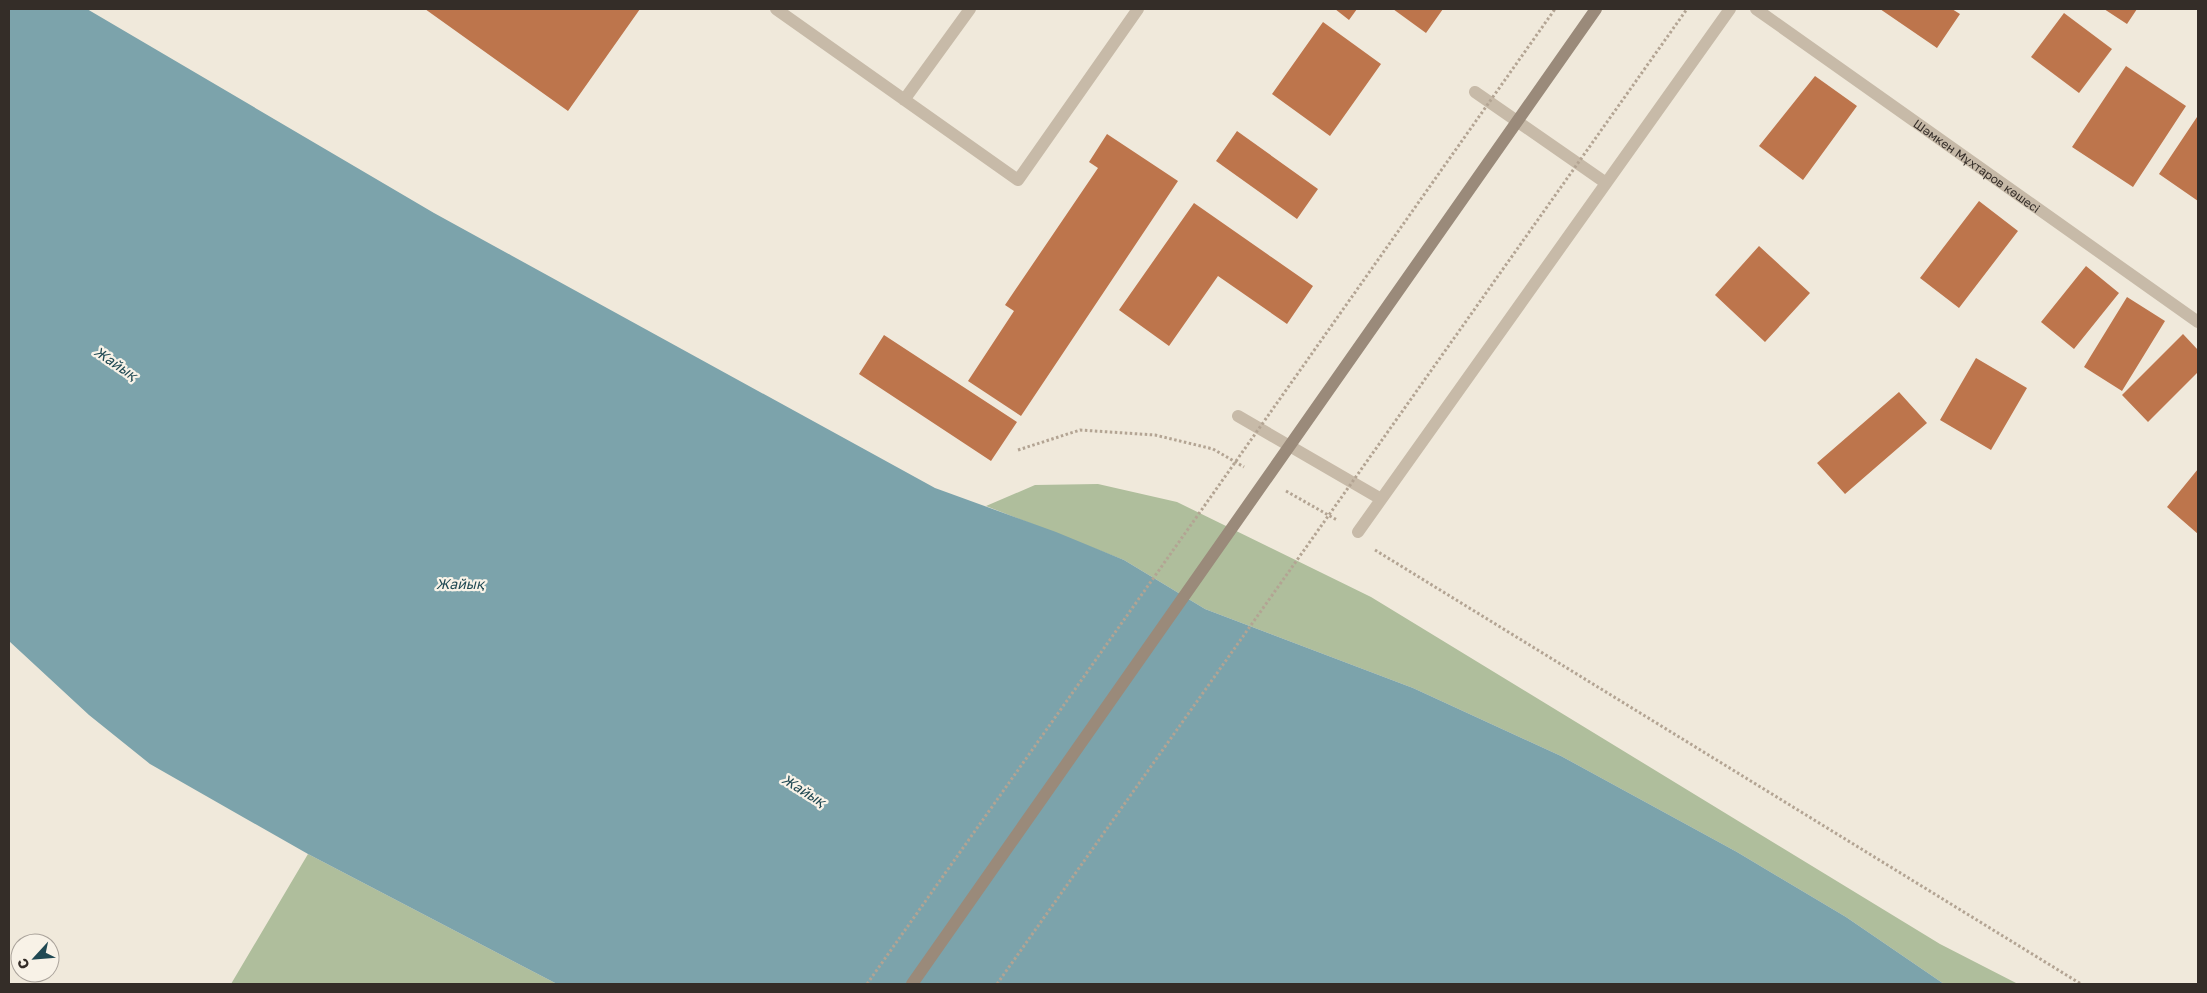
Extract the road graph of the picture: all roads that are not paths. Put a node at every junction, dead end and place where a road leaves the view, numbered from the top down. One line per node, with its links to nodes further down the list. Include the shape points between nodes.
1 (776, 9): 8 (street)
2 (970, 9): 8 (street)
3 (1138, 9): 8 (street, via 1018,180)
4 (1596, 9): 14 (main road, bridge)
5 (1730, 9): 9 (street)
6 (1756, 9): 10 (street, Шәмкен Мұхтаров көшесі)
7 (1475, 92): 9 (street)
8 (904, 100)
9 (1606, 183): 12 (street)
10 (2198, 322)
11 (1238, 416): 12 (street)
12 (1380, 499): 13 (street)
13 (1358, 532)
14 (912, 984)

